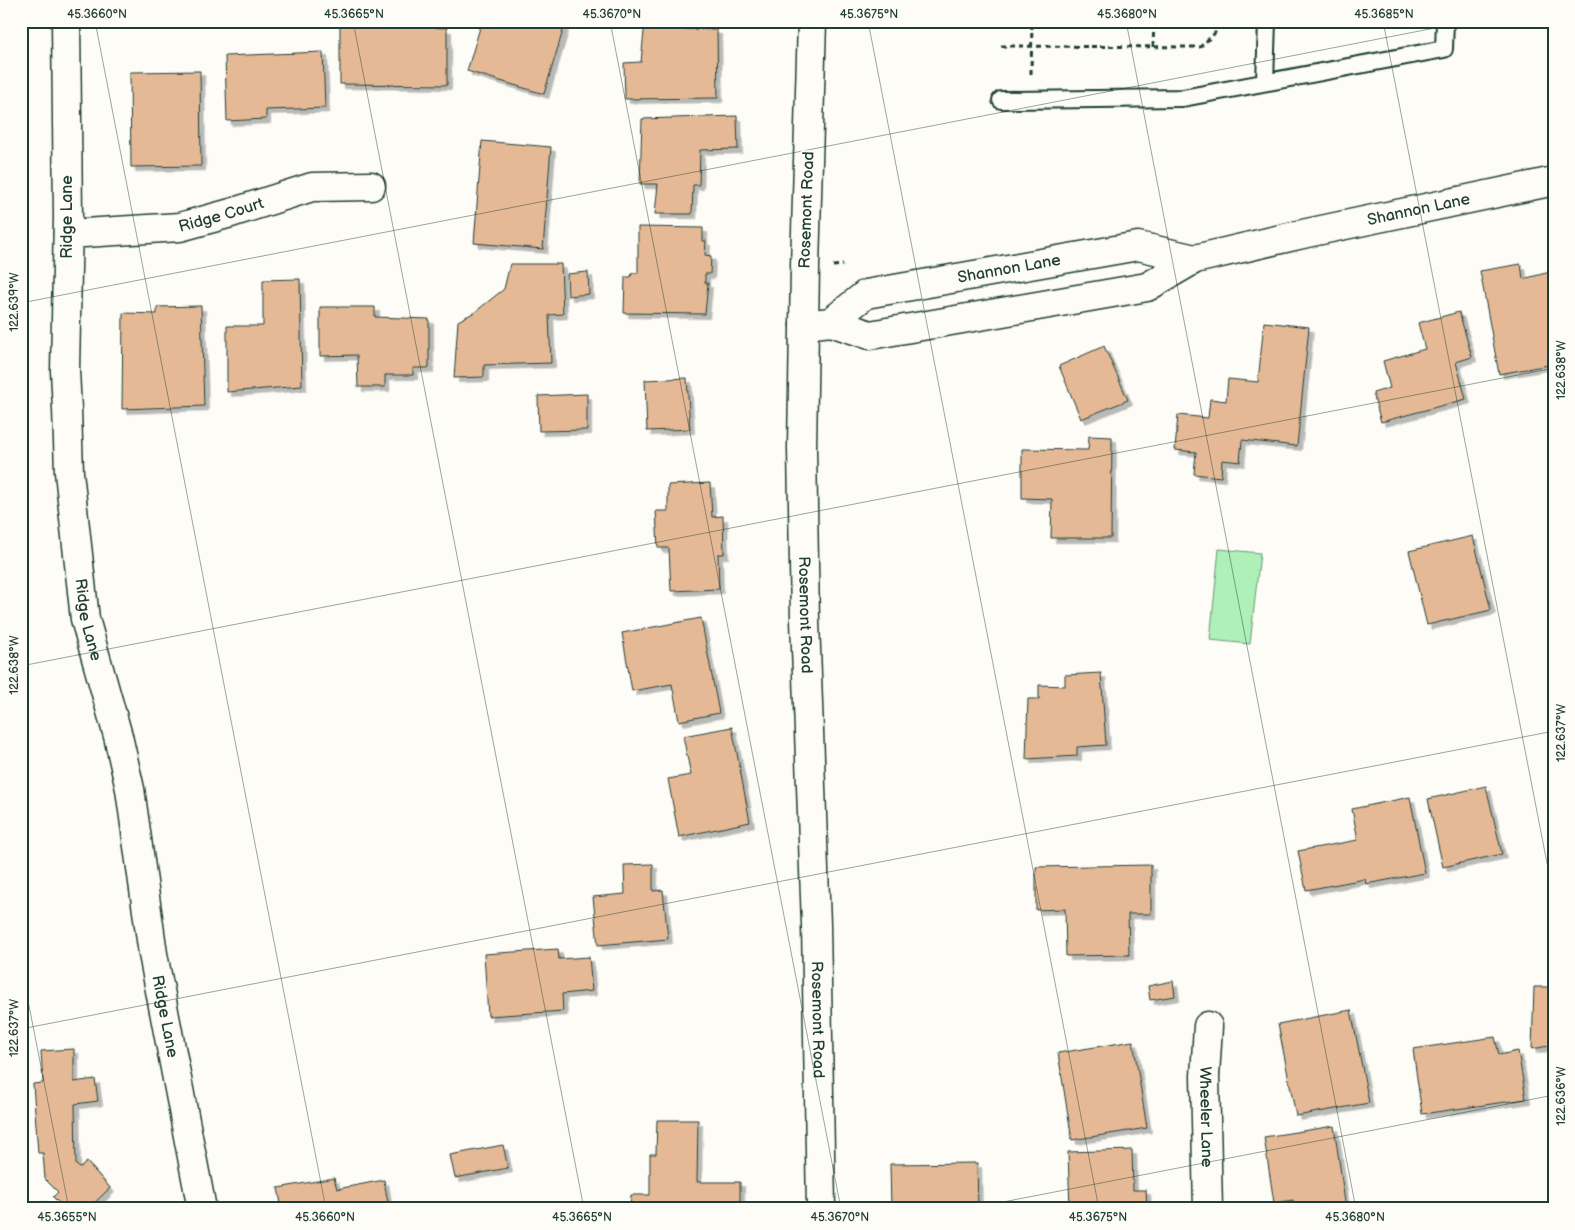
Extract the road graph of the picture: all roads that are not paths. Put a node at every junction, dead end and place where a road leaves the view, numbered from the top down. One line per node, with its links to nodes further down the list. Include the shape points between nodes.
1 (66, 21): 9 (street, Ridge Lane)
2 (812, 21): 12 (street, Rosemont Road)
3 (1267, 21): 5 (lane)
4 (1445, 21): 5 (lane, via 1444,49)
5 (1265, 82): 6 (lane, via 1183,98)
6 (1001, 100)
7 (1554, 181): 10 (street, Shannon Lane)
8 (372, 186): 9 (street, Ridge Court, via 312,187 180,227)
9 (68, 234): 14 (street, Ridge Lane, via 66,372 69,472 85,619 130,789 153,954)
10 (1195, 259): 11 (street, Shannon Lane, via 1147,286 1128,290 870,334); 11 (street, Shannon Lane, via 1138,246 1118,249 866,294)
11 (831, 322): 12 (street, Shannon Lane)
12 (804, 325): 15 (street, Rosemont Road, via 804,592 816,925)
13 (1208, 1026): 16 (street, Wheeler Lane, via 1205,1076)
14 (202, 1209)
15 (821, 1209)
16 (1208, 1209)

